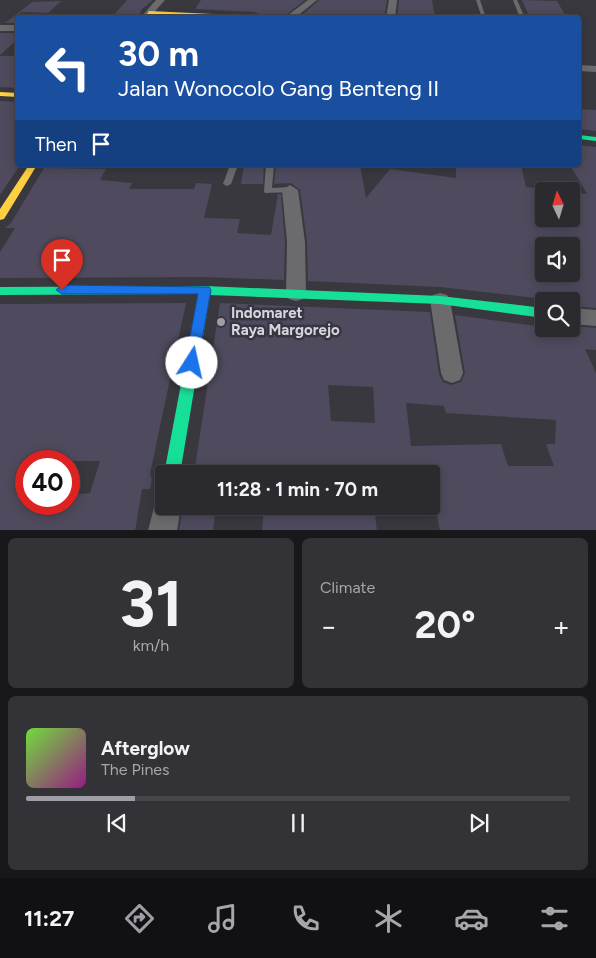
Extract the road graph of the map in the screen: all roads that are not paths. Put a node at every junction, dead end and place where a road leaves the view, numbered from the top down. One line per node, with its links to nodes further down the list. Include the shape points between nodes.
1 (162, 0): 6 (street)
2 (313, 0): 7 (street)
3 (394, 0): 8 (street)
4 (478, 0): 9 (lane)
5 (515, 0): 10 (lane)
6 (146, 15)
7 (292, 15)
8 (391, 15)
9 (482, 15)
10 (522, 15)
11 (0, 28): 12 (street)
12 (15, 28)
13 (581, 68): 14 (street)
14 (596, 69)
15 (0, 94): 16 (street)
16 (15, 94)
17 (581, 137): 18 (street)
18 (596, 139)
19 (32, 167): 24 (street)
20 (233, 167): 22 (lane)
21 (270, 167): 23 (lane, via 268,191)
22 (227, 184)
23 (290, 190): 27 (street, via 295,214)
24 (0, 218)
25 (205, 290): 26 (street); 27 (street); 33 (street)
26 (0, 291)
27 (296, 294): 28 (street)
28 (440, 300): 29 (street); 32 (street)
29 (535, 312)
30 (580, 317): 31 (street)
31 (596, 318)
32 (452, 373)
33 (174, 465)
34 (165, 515): 35 (street)
35 (162, 530)

